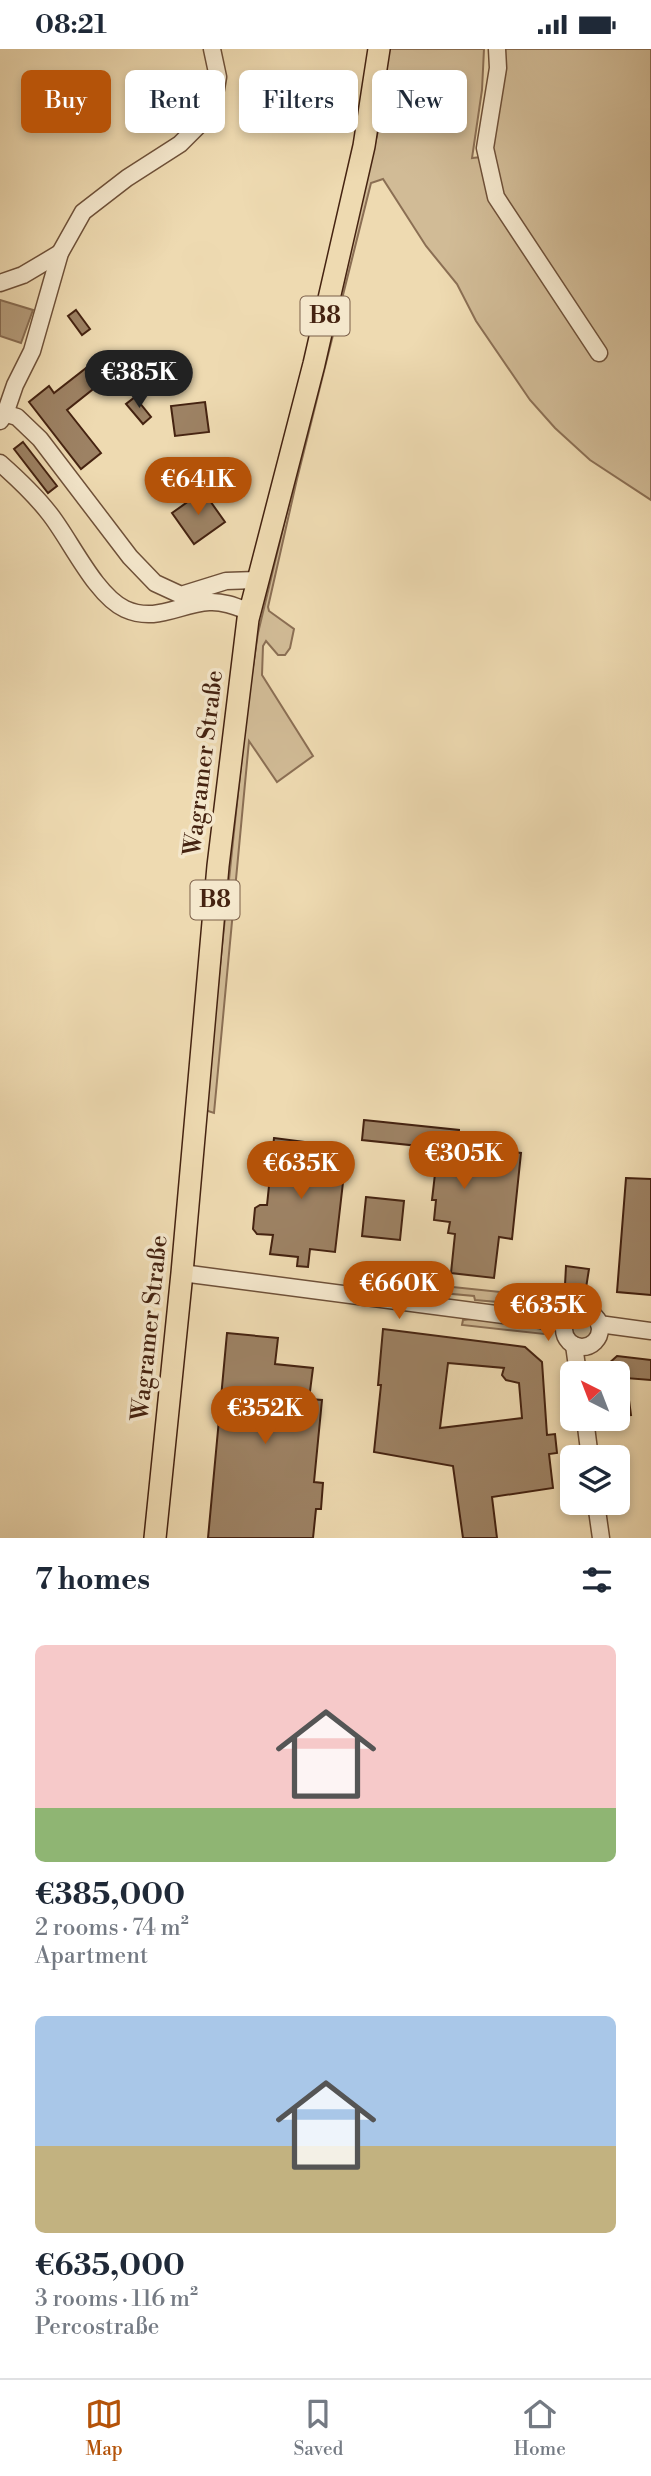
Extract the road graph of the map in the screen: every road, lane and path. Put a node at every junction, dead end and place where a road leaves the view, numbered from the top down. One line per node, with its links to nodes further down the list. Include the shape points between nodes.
1 (212, 49): 4 (street, via 218,77 214,100 202,122 180,144 83,212)
2 (379, 49): 9 (main road, Wagramer Straße / B8, via 364,146)
3 (497, 49): 6 (street, via 485,148 496,197)
4 (60, 253): 5 (street); 7 (street, via 32,351)
5 (0, 283)
6 (599, 353)
7 (2, 416): 10 (street, via 17,417 40,439 130,557 155,583)
8 (0, 463): 11 (street, via 49,513 107,596 125,609 145,614)
9 (260, 580): 10 (street, via 226,581 181,595); 12 (main road, Wagramer Straße / B8)
10 (172, 591): 11 (street)
11 (179, 610): 12 (street, via 212,602)
12 (250, 612): 13 (main road, Wagramer Straße / B8, via 218,866)
13 (182, 1273): 14 (street); 20 (main road, Wagramer Straße / B8)
14 (564, 1323): 15 (street, via 569,1315 582,1310 592,1313); 17 (street, via 566,1338)
15 (599, 1324): 16 (street); 17 (street, via 592,1344)
16 (651, 1331)
17 (574, 1345): 18 (street)
18 (576, 1361)
19 (598, 1515): 21 (street)
20 (155, 1538)
21 (601, 1538)

